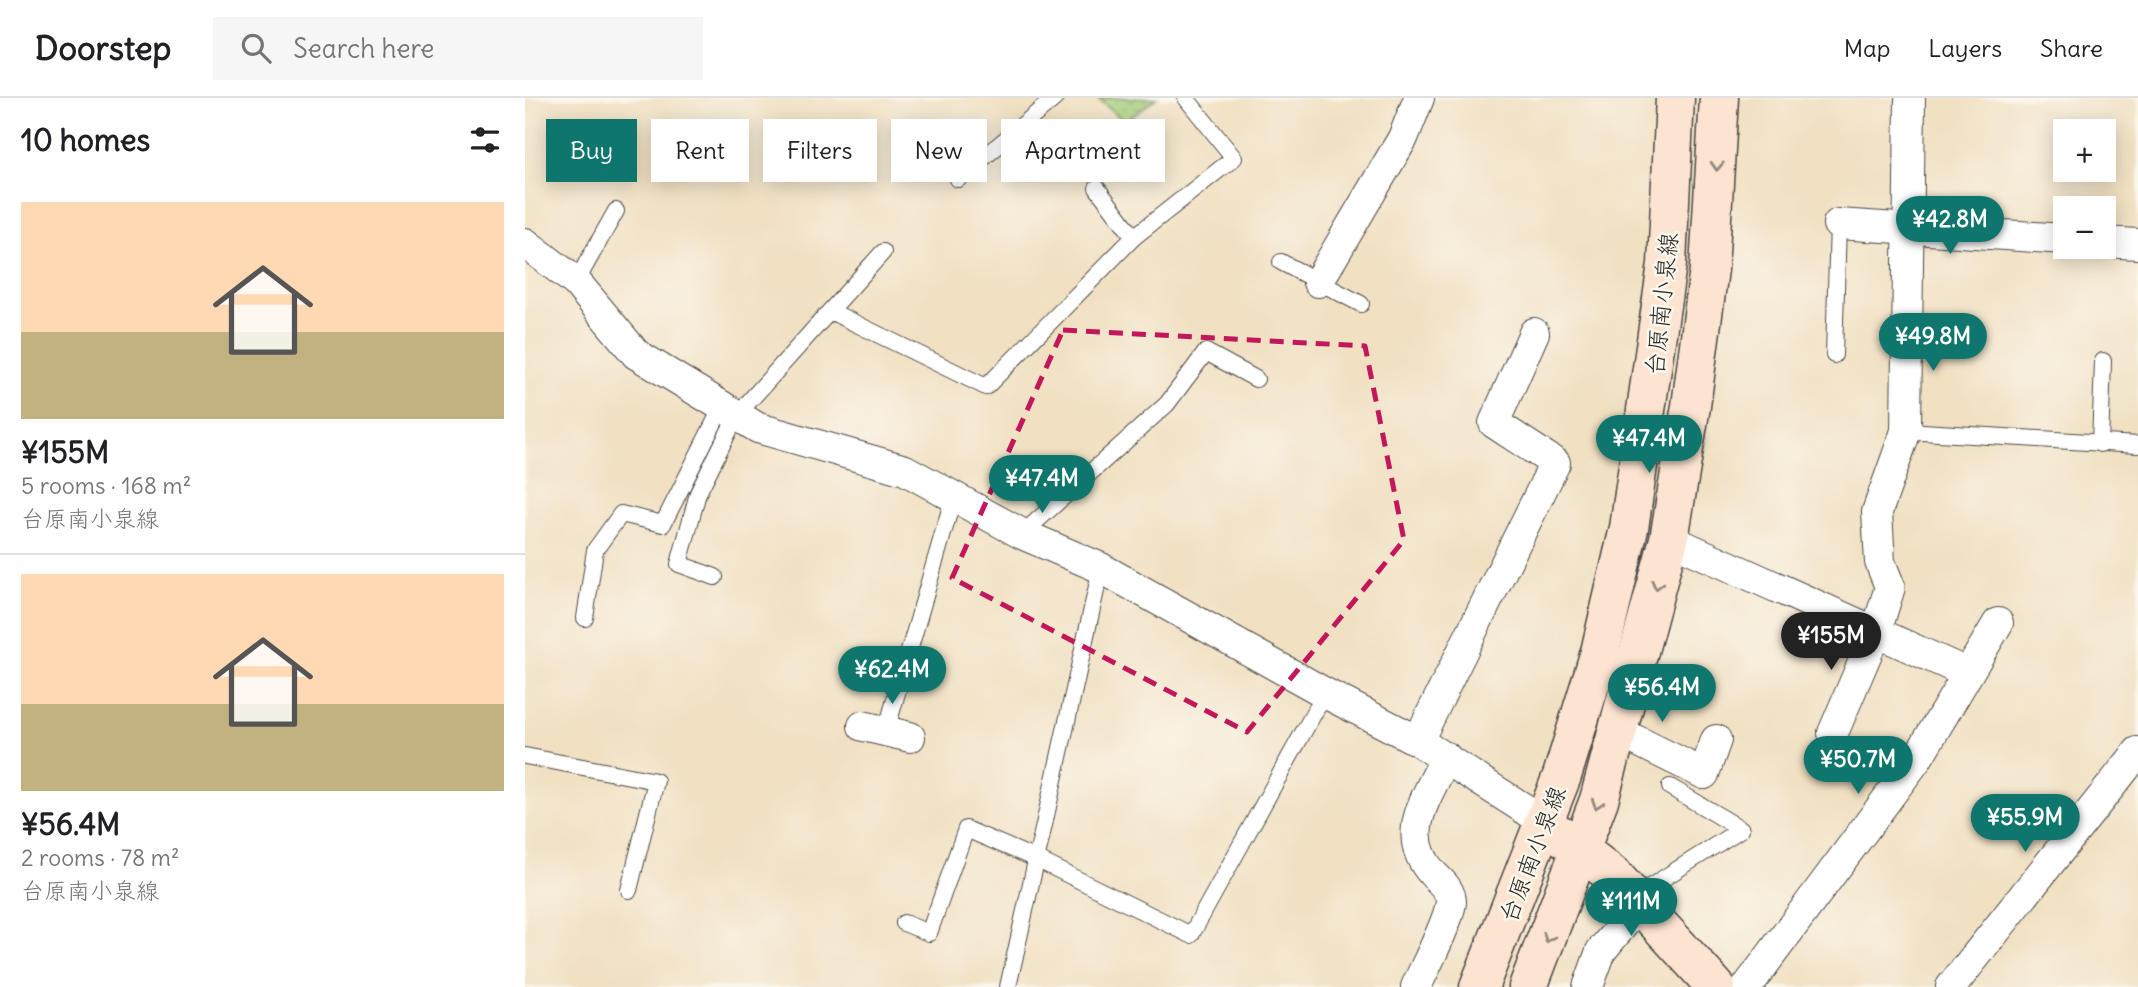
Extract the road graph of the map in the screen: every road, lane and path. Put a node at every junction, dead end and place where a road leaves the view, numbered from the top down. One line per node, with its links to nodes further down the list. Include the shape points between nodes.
1 (1055, 98): 7 (lane)
2 (1186, 98): 12 (lane, via 1234,158)
3 (1419, 98): 22 (street, via 1403,138)
4 (1675, 98): 19 (street, 台原南小泉線)
5 (1719, 98): 20 (street, 台原南小泉線, one-way to 20)
6 (1910, 98): 11 (street)
7 (987, 155)
8 (1097, 188): 12 (lane)
9 (616, 211): 21 (lane)
10 (1838, 224): 11 (street); 26 (lane)
11 (1910, 228): 13 (street); 30 (street)
12 (1134, 237): 24 (lane, via 986,387)
13 (2053, 238)
14 (2116, 243): 16 (street)
15 (526, 244): 21 (street)
16 (2138, 244)
17 (883, 252): 24 (lane)
18 (1280, 262): 22 (lane)
19 (1667, 264): 20 (street); 52 (street, 台原南小泉線, via 1629,528 1600,652)
20 (1709, 269): 35 (street, 台原南小泉線)
21 (576, 282): 29 (street, via 636,354)
22 (1318, 282): 23 (lane)
23 (1361, 304)
24 (830, 311): 29 (lane)
25 (1534, 332): 47 (street, via 1494,423 1555,463)
26 (1834, 355)
27 (2103, 361): 31 (lane)
28 (1256, 379): 34 (lane, via 1206,352 1167,404)
29 (729, 411): 33 (street, via 758,428 905,470); 37 (lane, via 678,564); 38 (lane, via 663,524 621,514 595,550)
30 (1906, 431): 31 (lane); 40 (street, via 1877,512 1880,562 1890,587)
31 (2101, 444): 32 (lane)
32 (2138, 446)
33 (953, 499): 34 (street); 43 (lane)
34 (1022, 534): 36 (street)
35 (1669, 539): 40 (street); 44 (street, 台原南小泉線, one-way to 44)
36 (1101, 568): 42 (street); 54 (lane)
37 (715, 578)
38 (585, 618)
39 (1998, 623): 41 (street)
40 (1876, 632): 41 (street); 45 (street)
41 (1967, 673): 64 (street, via 1917,759)
42 (1325, 693): 47 (street); 54 (lane, via 1191,935)
43 (886, 731)
44 (1617, 731): 46 (street, via 1704,774); 53 (street, 台原南小泉線, one-way to 53)
45 (1833, 733)
46 (1716, 740)
47 (1418, 741): 50 (street)
48 (2138, 752): 65 (street)
49 (525, 756): 55 (lane, via 656,782)
50 (1446, 757): 52 (street); 60 (street, via 1415,831 1416,849 1445,886 1451,902)
51 (1670, 787): 56 (lane, via 1741,829)
52 (1545, 822): 53 (street); 61 (street, 台原南小泉線)
53 (1581, 851): 56 (street); 62 (street, 台原南小泉線, one-way to 62)
54 (1036, 859): 57 (lane, via 966,829 929,933); 59 (lane)
55 (629, 890)
56 (1637, 900): 58 (street); 63 (street, via 1601,951)
57 (904, 923)
58 (1709, 984)
59 (1008, 987)
60 (1416, 987)
61 (1479, 987)
62 (1528, 987)
63 (1588, 987)
64 (1747, 987)
65 (1951, 987)

